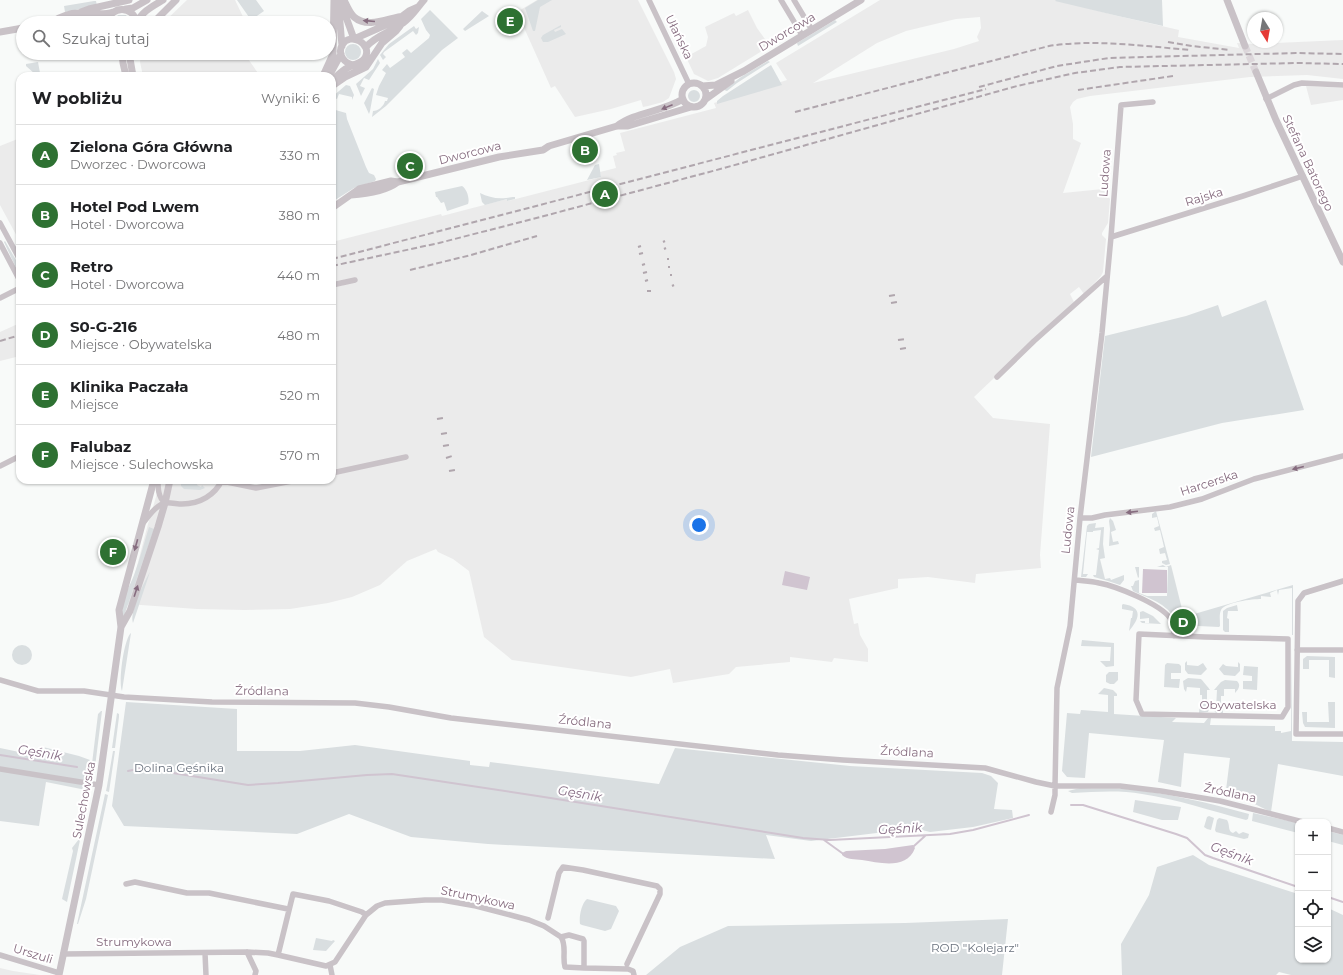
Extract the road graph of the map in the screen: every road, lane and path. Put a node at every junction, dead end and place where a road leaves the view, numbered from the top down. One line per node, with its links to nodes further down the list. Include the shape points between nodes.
1 (129, 0): 17 (street)
2 (147, 0): 15 (street)
3 (163, 0): 21 (street)
4 (176, 0): 22 (street)
5 (334, 0): 23 (street)
6 (338, 0): 31 (street)
7 (343, 0): 24 (street, one-way to 7, via 372,22 360,20 352,14); 30 (street)
8 (424, 0): 14 (street)
9 (649, 0): 49 (street, Ułańska)
10 (781, 0): 29 (street)
11 (794, 0): 27 (street)
12 (861, 0): 27 (street, Dworcowa)
13 (1227, 0): 32 (street)
14 (418, 8): 24 (street); 25 (street)
15 (126, 9): 16 (street); 20 (street)
16 (113, 12): 17 (street); 19 (street)
17 (79, 13): 18 (street)
18 (62, 16)
19 (110, 16)
20 (134, 16)
21 (141, 16)
22 (160, 16)
23 (334, 16)
24 (404, 16): 30 (street)
25 (400, 26): 33 (street, via 377,37); 48 (street, via 382,43 366,68)
26 (16, 29): 28 (street)
27 (812, 30): 29 (street, Dworcowa)
28 (0, 32)
29 (802, 36): 41 (street, Dworcowa)
30 (354, 39): 31 (street); 33 (street)
31 (342, 46): 34 (street)
32 (1245, 46)
33 (366, 47): 40 (street, via 362,62)
34 (341, 54): 40 (street, via 347,63); 45 (street)
35 (121, 60): 39 (street)
36 (123, 60): 39 (street)
37 (131, 60): 43 (street)
38 (330, 60): 44 (street)
39 (123, 63): 42 (street)
40 (354, 65): 47 (street)
41 (744, 71): 51 (street, Dworcowa, via 716,85); 54 (street, Dworcowa)
42 (125, 72)
43 (132, 72)
44 (325, 72)
45 (331, 72)
46 (1256, 72): 52 (street, Stefana Batorego)
47 (336, 78)
48 (336, 83)
49 (689, 84): 51 (street); 53 (street, via 684,90)
50 (1343, 85): 52 (street, via 1294,85)
51 (702, 86): 54 (street, via 706,92)
52 (1266, 98): 58 (street, Stefana Batorego)
53 (683, 99): 56 (street); 57 (street, Dworcowa, one-way to 57, via 668,107 625,120)
54 (706, 99): 56 (street, via 699,107)
55 (1153, 102): 61 (street, Ludowa, via 1121,105)
56 (691, 107): 57 (street, Dworcowa, via 628,126)
57 (617, 126): 59 (street, Dworcowa, via 542,150 366,187)
58 (1303, 176): 61 (street, Rajska); 64 (street, Stefana Batorego)
59 (336, 205)
60 (0, 223): 63 (street)
61 (1111, 237): 66 (street, Ludowa)
62 (0, 244): 65 (street)
63 (16, 253)
64 (1343, 262)
65 (16, 274)
66 (1107, 276): 71 (street); 84 (street, Ludowa)
67 (355, 280): 68 (street)
68 (336, 284)
69 (16, 290): 70 (street)
70 (0, 298)
71 (997, 377)
72 (1343, 456): 84 (street, Harcerska, one-way to 84, via 1254,479 1202,499 1170,507)
73 (406, 457): 76 (street)
74 (16, 458): 75 (street)
75 (0, 466)
76 (336, 472)
77 (153, 484): 85 (street, Sulechowska)
78 (158, 484): 83 (street, via 159,494)
79 (169, 484): 83 (street, Sulechowska)
80 (220, 484): 83 (street, via 215,491 201,500 184,504)
81 (237, 484): 82 (street, via 256,488)
82 (277, 484)
83 (165, 503): 85 (street, Sulechowska, via 153,511); 88 (street, Sulechowska, one-way to 83, via 130,611)
84 (1080, 518): 86 (street, Ludowa)
85 (142, 524): 88 (street, Sulechowska, one-way to 88, via 118,610)
86 (1074, 580): 89 (street, via 1106,585 1151,603 1171,619); 97 (street, Ludowa, via 1070,625 1056,688)
87 (1343, 581): 90 (street, via 1304,593 1300,597)
88 (121, 627): 93 (street, Sulechowska)
89 (1174, 636): 89 (street, Obywatelska, via 1139,634 1136,700 1142,714 1282,717 1288,707 1288,639)
90 (1297, 650): 91 (street); 94 (street, via 1296,734)
91 (1343, 650)
92 (0, 680): 93 (street, Źródlana, via 38,691 84,691)
93 (111, 695): 96 (street, Sulechowska); 97 (street, Źródlana, via 206,701 355,703 452,718 778,755 985,768)
94 (1343, 734)
95 (0, 769): 96 (street)
96 (99, 786): 109 (street, Sulechowska)
97 (1055, 786): 98 (street); 99 (street, Źródlana, via 1120,786 1161,790)
98 (1051, 812)
99 (1295, 820)
100 (1331, 829): 101 (street)
101 (1343, 832)
102 (126, 884): 103 (street, via 135,882 187,893 209,893)
103 (288, 909): 104 (street, via 292,894 329,902); 111 (street)
104 (366, 915): 106 (street, Strumykowa, via 385,903 442,900 529,920); 113 (street, Strumykowa, via 335,962)
105 (548, 918): 112 (street, via 559,873 563,867 657,886 660,894)
106 (561, 937): 114 (street, via 564,943 565,967); 114 (street, Strumykowa, via 569,935 584,940)
107 (247, 952): 108 (street, Strumykowa); 111 (street, Strumykowa); 118 (street, via 256,971)
108 (205, 953): 109 (street, Strumykowa); 117 (street)
109 (63, 954): 116 (street, Sulechowska)
110 (0, 955): 116 (street, Urszuli)
111 (278, 955): 113 (street, Strumykowa)
112 (627, 964)
113 (330, 965): 119 (street)
114 (584, 968): 115 (street, via 627,969)
115 (634, 973)
116 (59, 974)
117 (206, 975)
118 (255, 975)
119 (332, 975)

